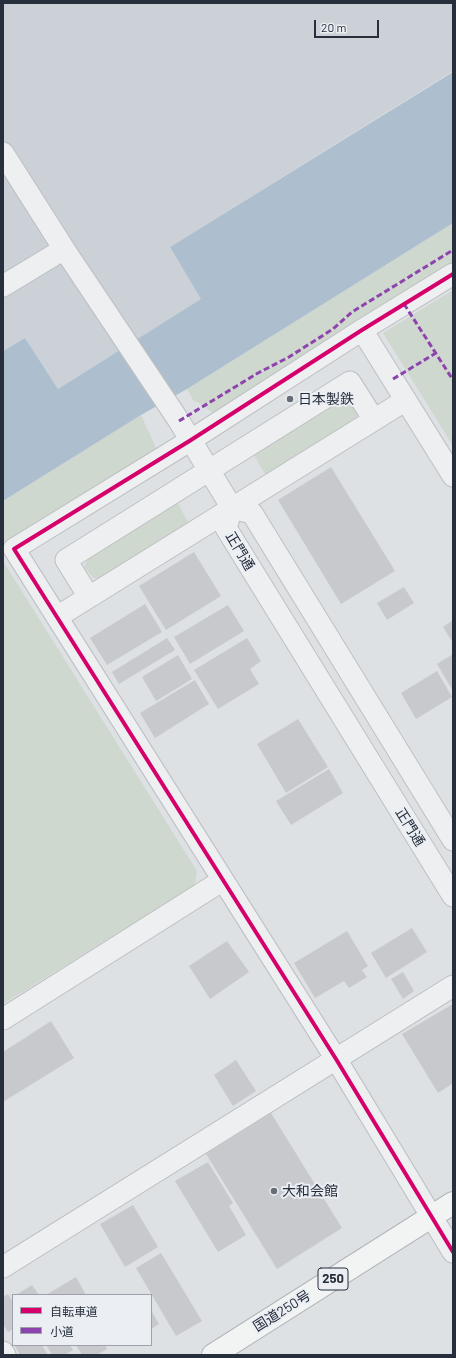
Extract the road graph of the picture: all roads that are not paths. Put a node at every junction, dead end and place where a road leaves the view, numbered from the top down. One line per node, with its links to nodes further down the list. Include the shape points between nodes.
1 (3, 153): 2 (street)
2 (64, 249): 4 (street); 8 (street)
3 (453, 274): 5 (street)
4 (3, 286)
5 (362, 330): 6 (street); 8 (street)
6 (406, 400): 7 (street); 10 (street)
7 (374, 420): 9 (street, via 350,382); 11 (street)
8 (191, 440): 9 (street); 13 (street, via 14,549)
9 (209, 470): 11 (street); 12 (street, via 66,560)
10 (453, 476)
11 (232, 508): 12 (street); 14 (street, 正門通, via 252,513); 16 (street, 正門通, via 226,528)
12 (89, 597): 13 (street)
13 (57, 617): 15 (street)
14 (453, 840)
15 (222, 880): 18 (street); 19 (street)
16 (453, 896)
17 (453, 986): 19 (street)
18 (3, 1019)
19 (336, 1059): 21 (street); 23 (street)
20 (453, 1204): 21 (highway, 国道250号 / 250)
21 (431, 1217): 22 (street); 26 (highway, 国道250号 / 250)
22 (453, 1252)
23 (3, 1267)
24 (3, 1352): 25 (street)
25 (5, 1355)
26 (213, 1355)

